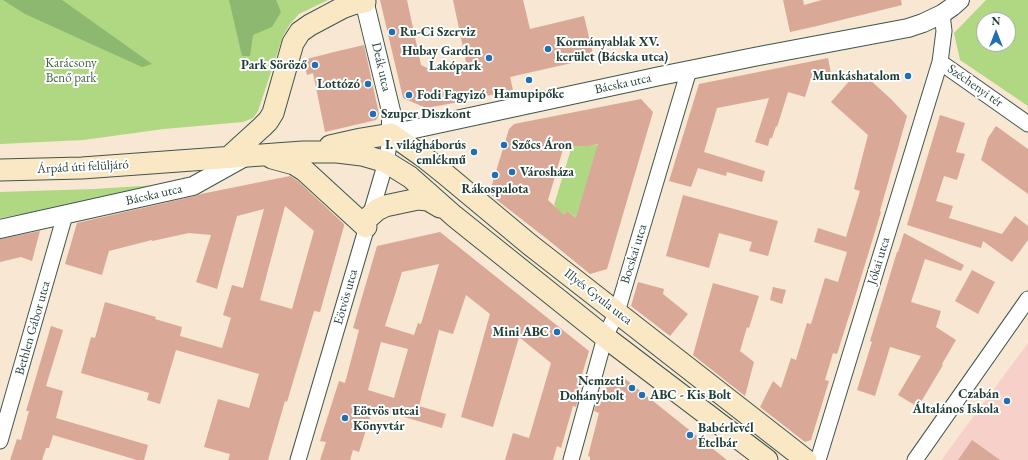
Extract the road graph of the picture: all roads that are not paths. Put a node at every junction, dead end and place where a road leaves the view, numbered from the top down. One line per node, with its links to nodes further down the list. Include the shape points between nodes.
1 (960, 0): 3 (street)
2 (365, 1): 7 (street, Deák utca, via 391,111); 9 (main road, via 342,8 300,32 293,43 273,113)
3 (942, 14): 4 (street, Széchenyi tér, via 944,31); 5 (street, Bácska utca, via 908,28)
4 (940, 62): 6 (street, Széchenyi tér); 24 (street, Jókai utca)
5 (689, 70): 7 (street, Bácska utca); 17 (street, Bocskai utca)
6 (1028, 124)
7 (390, 134): 8 (main road, Bácska utca); 10 (street, Eötvös utca); 17 (main road, Illyés Gyula utca, via 425,158 529,244)
8 (303, 152): 9 (main road, Bácska utca); 10 (main road, Bácska utca, via 362,155)
9 (245, 156): 11 (main road, Árpád úti felüljáró, via 82,168); 12 (street, Bácska utca, via 193,186); 14 (main road, via 294,164)
10 (386, 162): 13 (main road, Illyés Gyula utca, via 410,177); 14 (street, Eötvös utca)
11 (0, 170)
12 (65, 215): 15 (street, Bácska utca); 19 (street, Bethlen Gábor utca)
13 (454, 216): 14 (main road, via 428,200 418,199 385,206 377,210); 18 (main road, Illyés Gyula utca)
14 (368, 222): 20 (street, Eötvös utca)
15 (0, 229)
16 (1028, 299): 25 (street)
17 (617, 312): 18 (street, Bocskai utca); 23 (main road, Illyés Gyula utca)
18 (605, 337): 21 (street, Bocskai utca); 22 (main road, Illyés Gyula utca)
19 (0, 441)
20 (298, 460)
21 (571, 460)
22 (767, 460)
23 (806, 460)
24 (818, 460)
25 (915, 460)

